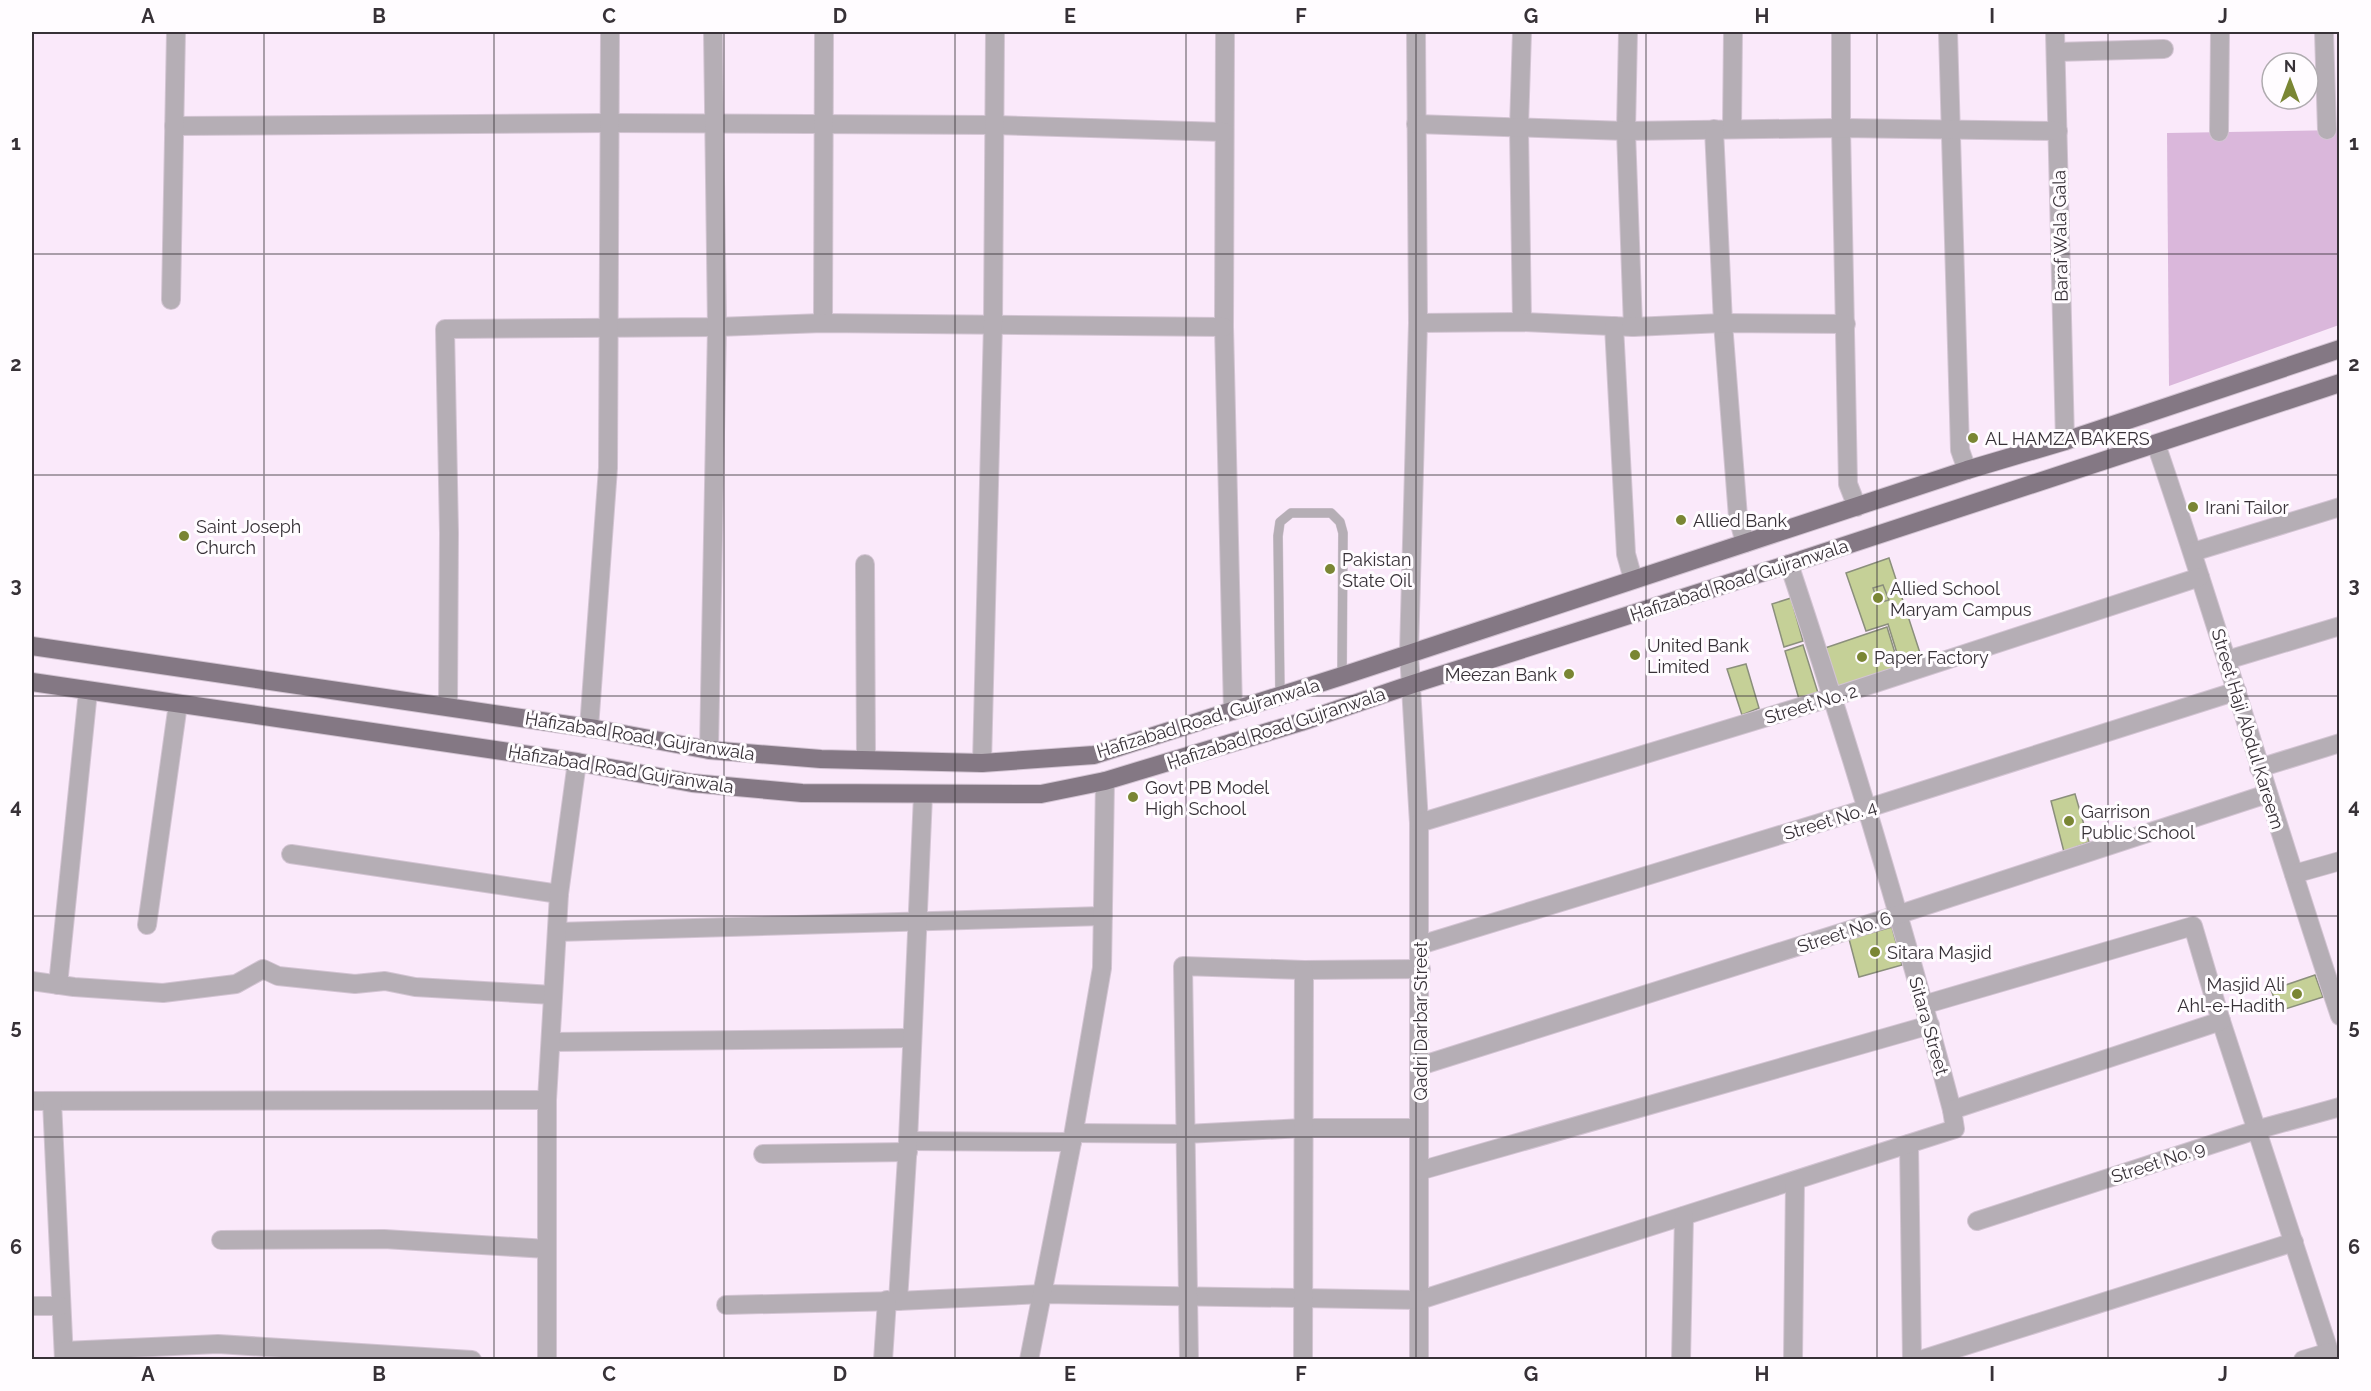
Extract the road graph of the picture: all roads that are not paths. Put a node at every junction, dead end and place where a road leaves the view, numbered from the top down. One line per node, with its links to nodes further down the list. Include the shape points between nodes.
1 (176, 32): 23 (street)
2 (610, 32): 18 (street)
3 (713, 32): 19 (street)
4 (824, 32): 20 (street)
5 (995, 32): 22 (street)
6 (1225, 32): 31 (street)
7 (1416, 32): 21 (street, Qadri Darbar Street)
8 (1522, 32): 24 (street)
9 (1628, 32): 28 (street)
10 (1733, 32): 25 (street)
11 (1841, 32): 26 (street)
12 (1948, 32): 29 (street)
13 (2055, 32): 17 (street, Baraf Wala Gala)
14 (2220, 32): 32 (street)
15 (2324, 32): 27 (street)
16 (2164, 49): 17 (street)
17 (2056, 52): 30 (street, Baraf Wala Gala)
18 (608, 123): 19 (street); 23 (street); 44 (street)
19 (713, 124): 20 (street); 41 (street)
20 (825, 124): 22 (street); 35 (street)
21 (1416, 124): 24 (street); 36 (street, Qadri Darbar Street)
22 (994, 125): 31 (street); 38 (street)
23 (174, 126): 33 (street)
24 (1519, 127): 28 (street); 34 (street)
25 (1723, 128): 26 (street); 28 (street); 37 (street)
26 (1841, 128): 29 (street); 39 (street)
27 (2327, 130)
28 (1626, 131): 43 (street)
29 (1951, 131): 30 (street); 49 (street, via 1960,450)
30 (2058, 131): 47 (street, Baraf Wala Gala)
31 (1224, 132): 42 (street)
32 (2219, 132)
33 (171, 300)
34 (1522, 322): 36 (street); 40 (street)
35 (824, 323): 38 (street); 41 (street)
36 (1418, 323): 60 (street, Qadri Darbar Street)
37 (1723, 323): 39 (street); 43 (street); 52 (street, via 1738,517)
38 (993, 324): 42 (street); 77 (street)
39 (1846, 324): 50 (street, via 1848,484)
40 (1614, 326): 43 (street); 57 (street, via 1626,554)
41 (717, 327): 44 (street); 74 (street)
42 (1224, 327): 71 (street)
43 (1633, 327)
44 (608, 329): 70 (street, via 444,329); 72 (street, via 608,468)
45 (2340, 349): 47 (main road, Hafizabad Road, Gujranwala)
46 (2340, 383): 48 (main road, Hafizabad Road Gujranwala)
47 (2065, 441): 49 (main road, Hafizabad Road, Gujranwala)
48 (2156, 444): 53 (street, Street Haji Abdul Kareem); 55 (main road, Hafizabad Road Gujranwala)
49 (1966, 470): 50 (main road, Hafizabad Road, Gujranwala)
50 (1857, 507): 52 (main road, Hafizabad Road, Gujranwala)
51 (2340, 507): 53 (street)
52 (1745, 543): 57 (main road, Hafizabad Road, Gujranwala)
53 (2193, 552): 56 (street, Street Haji Abdul Kareem)
54 (865, 564): 75 (street)
55 (1789, 564): 64 (main road, Hafizabad Road Gujranwala); 68 (street, Sitara Street)
56 (2200, 577): 61 (street, Street Haji Abdul Kareem); 68 (street, Street No. 2)
57 (1633, 579): 60 (main road, Hafizabad Road, Gujranwala)
58 (2340, 626): 61 (street)
59 (32, 646): 70 (main road, Hafizabad Road, Gujranwala)
60 (1409, 653): 62 (main road, Hafizabad Road, Gujranwala); 64 (street, Qadri Darbar Street)
61 (2227, 660): 66 (street, Street Haji Abdul Kareem)
62 (1342, 676): 67 (main road, Hafizabad Road, Gujranwala); 67 (lane, via 1340,522 1330,513 1291,513 1280,522 1278,536)
63 (32, 682): 65 (main road, Hafizabad Road Gujranwala)
64 (1413, 684): 79 (main road, Hafizabad Road Gujranwala); 83 (street, Qadri Darbar Street)
65 (88, 691): 69 (main road, Hafizabad Road Gujranwala); 98 (street)
66 (2237, 691): 78 (street, Street Haji Abdul Kareem); 82 (street, Street No. 4)
67 (1280, 695): 71 (main road, Hafizabad Road, Gujranwala)
68 (1833, 697): 82 (street, Sitara Street); 83 (street, Street No. 2)
69 (178, 704): 76 (main road, Hafizabad Road Gujranwala); 91 (street)
70 (448, 706): 72 (main road, Hafizabad Road, Gujranwala)
71 (1233, 711): 77 (main road, Hafizabad Road, Gujranwala, via 1094,755)
72 (589, 728): 74 (main road, Hafizabad Road, Gujranwala)
73 (2340, 743): 78 (street)
74 (709, 750): 75 (main road, Hafizabad Road, Gujranwala)
75 (866, 760): 77 (main road, Hafizabad Road, Gujranwala)
76 (577, 762): 81 (main road, Hafizabad Road Gujranwala, via 692,783 802,793); 87 (street)
77 (982, 763)
78 (2259, 768): 80 (street, Street Haji Abdul Kareem)
79 (1105, 781): 81 (main road, Hafizabad Road Gujranwala, via 1041,794); 89 (street)
80 (2267, 794): 86 (street, Street Haji Abdul Kareem); 88 (street, Street No. 6)
81 (923, 795): 90 (street)
82 (1865, 809): 88 (street, Sitara Street); 93 (street, Street No. 4)
83 (1419, 823): 93 (street, Qadri Darbar Street)
84 (291, 854): 87 (street)
85 (2340, 861): 86 (street)
86 (2294, 874): 97 (street, Street Haji Abdul Kareem)
87 (559, 894): 92 (street)
88 (1897, 915): 100 (street, Sitara Street); 106 (street, Street No. 6)
89 (1103, 916): 90 (street); 116 (street, via 1102,968)
90 (918, 921): 92 (street); 104 (street)
91 (147, 925)
92 (557, 932): 99 (street)
93 (1420, 945): 94 (street, Qadri Darbar Street)
94 (1421, 969): 95 (street); 106 (street, Qadri Darbar Street)
95 (1304, 970): 112 (street); 115 (street, via 1183,966)
96 (32, 981): 98 (street)
97 (2334, 982): 101 (street, Street Haji Abdul Kareem)
98 (58, 985): 99 (street, via 163,993 236,984 263,969 278,976 355,984 385,981 415,987)
99 (554, 995): 105 (street)
100 (1923, 1005): 102 (street, via 2193,926); 103 (street, Sitara Street)
101 (2340, 1016)
102 (2221, 1021): 111 (street); 114 (street)
103 (1930, 1025): 111 (street, Sitara Street); 120 (street)
104 (912, 1038): 105 (street); 118 (street)
105 (551, 1042): 107 (street)
106 (1420, 1066): 113 (street, Qadri Darbar Street)
107 (547, 1100): 109 (street); 126 (street)
108 (32, 1101): 109 (street)
109 (52, 1101): 134 (street)
110 (2340, 1107): 114 (street, Street No. 9)
111 (1952, 1110): 117 (street, via 1955,1129)
112 (1303, 1128): 113 (street); 115 (street); 129 (street)
113 (1419, 1128): 120 (street, Qadri Darbar Street)
114 (2256, 1130): 123 (street, Street No. 9); 125 (street)
115 (1186, 1134): 116 (street); 128 (street)
116 (1073, 1138): 118 (street); 127 (street)
117 (1909, 1144): 121 (street); 146 (street)
118 (908, 1147): 119 (street); 130 (street)
119 (763, 1154)
120 (1419, 1172): 131 (street, Qadri Darbar Street)
121 (1795, 1182): 122 (street); 145 (street)
122 (1684, 1216): 131 (street); 144 (street)
123 (1977, 1221)
124 (221, 1240): 126 (street, via 384,1239)
125 (2294, 1242): 136 (street); 147 (street)
126 (547, 1249): 138 (street)
127 (1043, 1294): 128 (street); 130 (street); 140 (street)
128 (1189, 1298): 129 (street); 141 (street)
129 (1304, 1298): 131 (street); 142 (street)
130 (893, 1300): 132 (street); 139 (street)
131 (1420, 1300): 143 (street, Qadri Darbar Street)
132 (726, 1305)
133 (32, 1306): 134 (street)
134 (61, 1306): 135 (street)
135 (64, 1355): 137 (street, via 218,1344)
136 (2331, 1356): 148 (street)
137 (472, 1359)
138 (547, 1359)
139 (883, 1359)
140 (1029, 1359)
141 (1189, 1359)
142 (1303, 1359)
143 (1419, 1359)
144 (1681, 1359)
145 (1793, 1359)
146 (1912, 1359)
147 (1920, 1359)
148 (2303, 1359)

